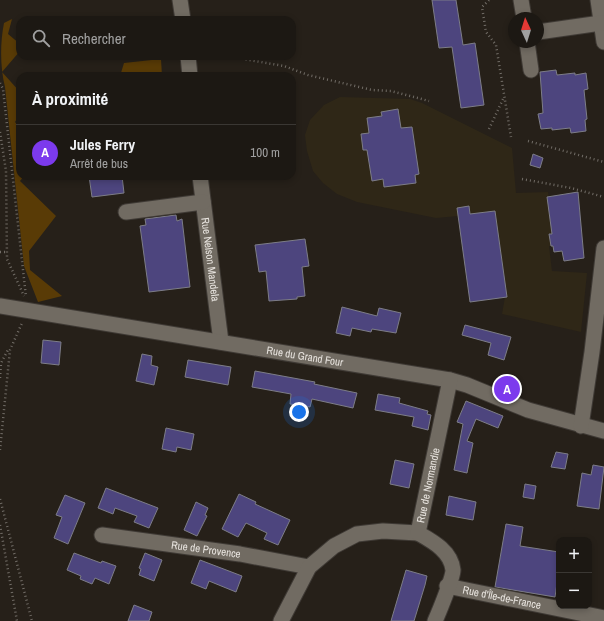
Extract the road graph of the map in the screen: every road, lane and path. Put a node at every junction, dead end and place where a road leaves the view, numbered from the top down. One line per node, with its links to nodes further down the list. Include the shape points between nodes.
1 (180, 0): 6 (street)
2 (489, 0): 16 (path, via 482,7 486,32 496,45)
3 (521, 0): 5 (street)
4 (598, 0): 7 (street)
5 (523, 12)
6 (182, 16)
7 (602, 20): 8 (street); 9 (street)
8 (544, 31)
9 (604, 42)
10 (528, 48): 13 (street)
11 (188, 60): 14 (street)
12 (249, 60): 17 (path)
13 (531, 70)
14 (190, 72)
15 (0, 84): 30 (path, via 3,89 26,300)
16 (504, 97): 18 (path); 20 (path)
17 (429, 101)
18 (490, 129)
19 (0, 132): 30 (path, via 6,171)
20 (511, 138)
21 (528, 141): 22 (path)
22 (604, 162)
23 (200, 180): 26 (street, Rue Nelson Mandela)
24 (522, 180): 25 (path, via 571,188)
25 (604, 197)
26 (203, 202): 27 (street); 34 (street, Rue Nelson Mandela)
27 (126, 212)
28 (604, 248): 33 (street)
29 (0, 252): 30 (path)
30 (6, 252)
31 (0, 300): 32 (street)
32 (0, 305): 34 (street, Rue du Grand Four)
33 (599, 329): 37 (street)
34 (221, 342): 36 (street, Rue du Grand Four)
35 (0, 378): 39 (path, via 1,363 23,321 10,350)
36 (450, 380): 37 (street, Rue du Grand Four, via 528,410); 42 (street, Rue de Normandie)
37 (581, 426): 38 (street, Rue du Grand Four)
38 (604, 431)
39 (0, 450)
40 (0, 499): 48 (path)
41 (0, 525): 47 (path)
42 (418, 533): 44 (street, via 383,531 357,534 334,546); 45 (street, Rue de Normandie, via 438,545 449,558 453,571)
43 (102, 535): 44 (street, Rue de Provence, via 240,554)
44 (308, 567): 49 (street)
45 (447, 586): 46 (street, Rue d'Île-de-France); 50 (street, Rue de Normandie)
46 (604, 618)
47 (16, 621)
48 (32, 621)
49 (281, 621)
50 (435, 621)

